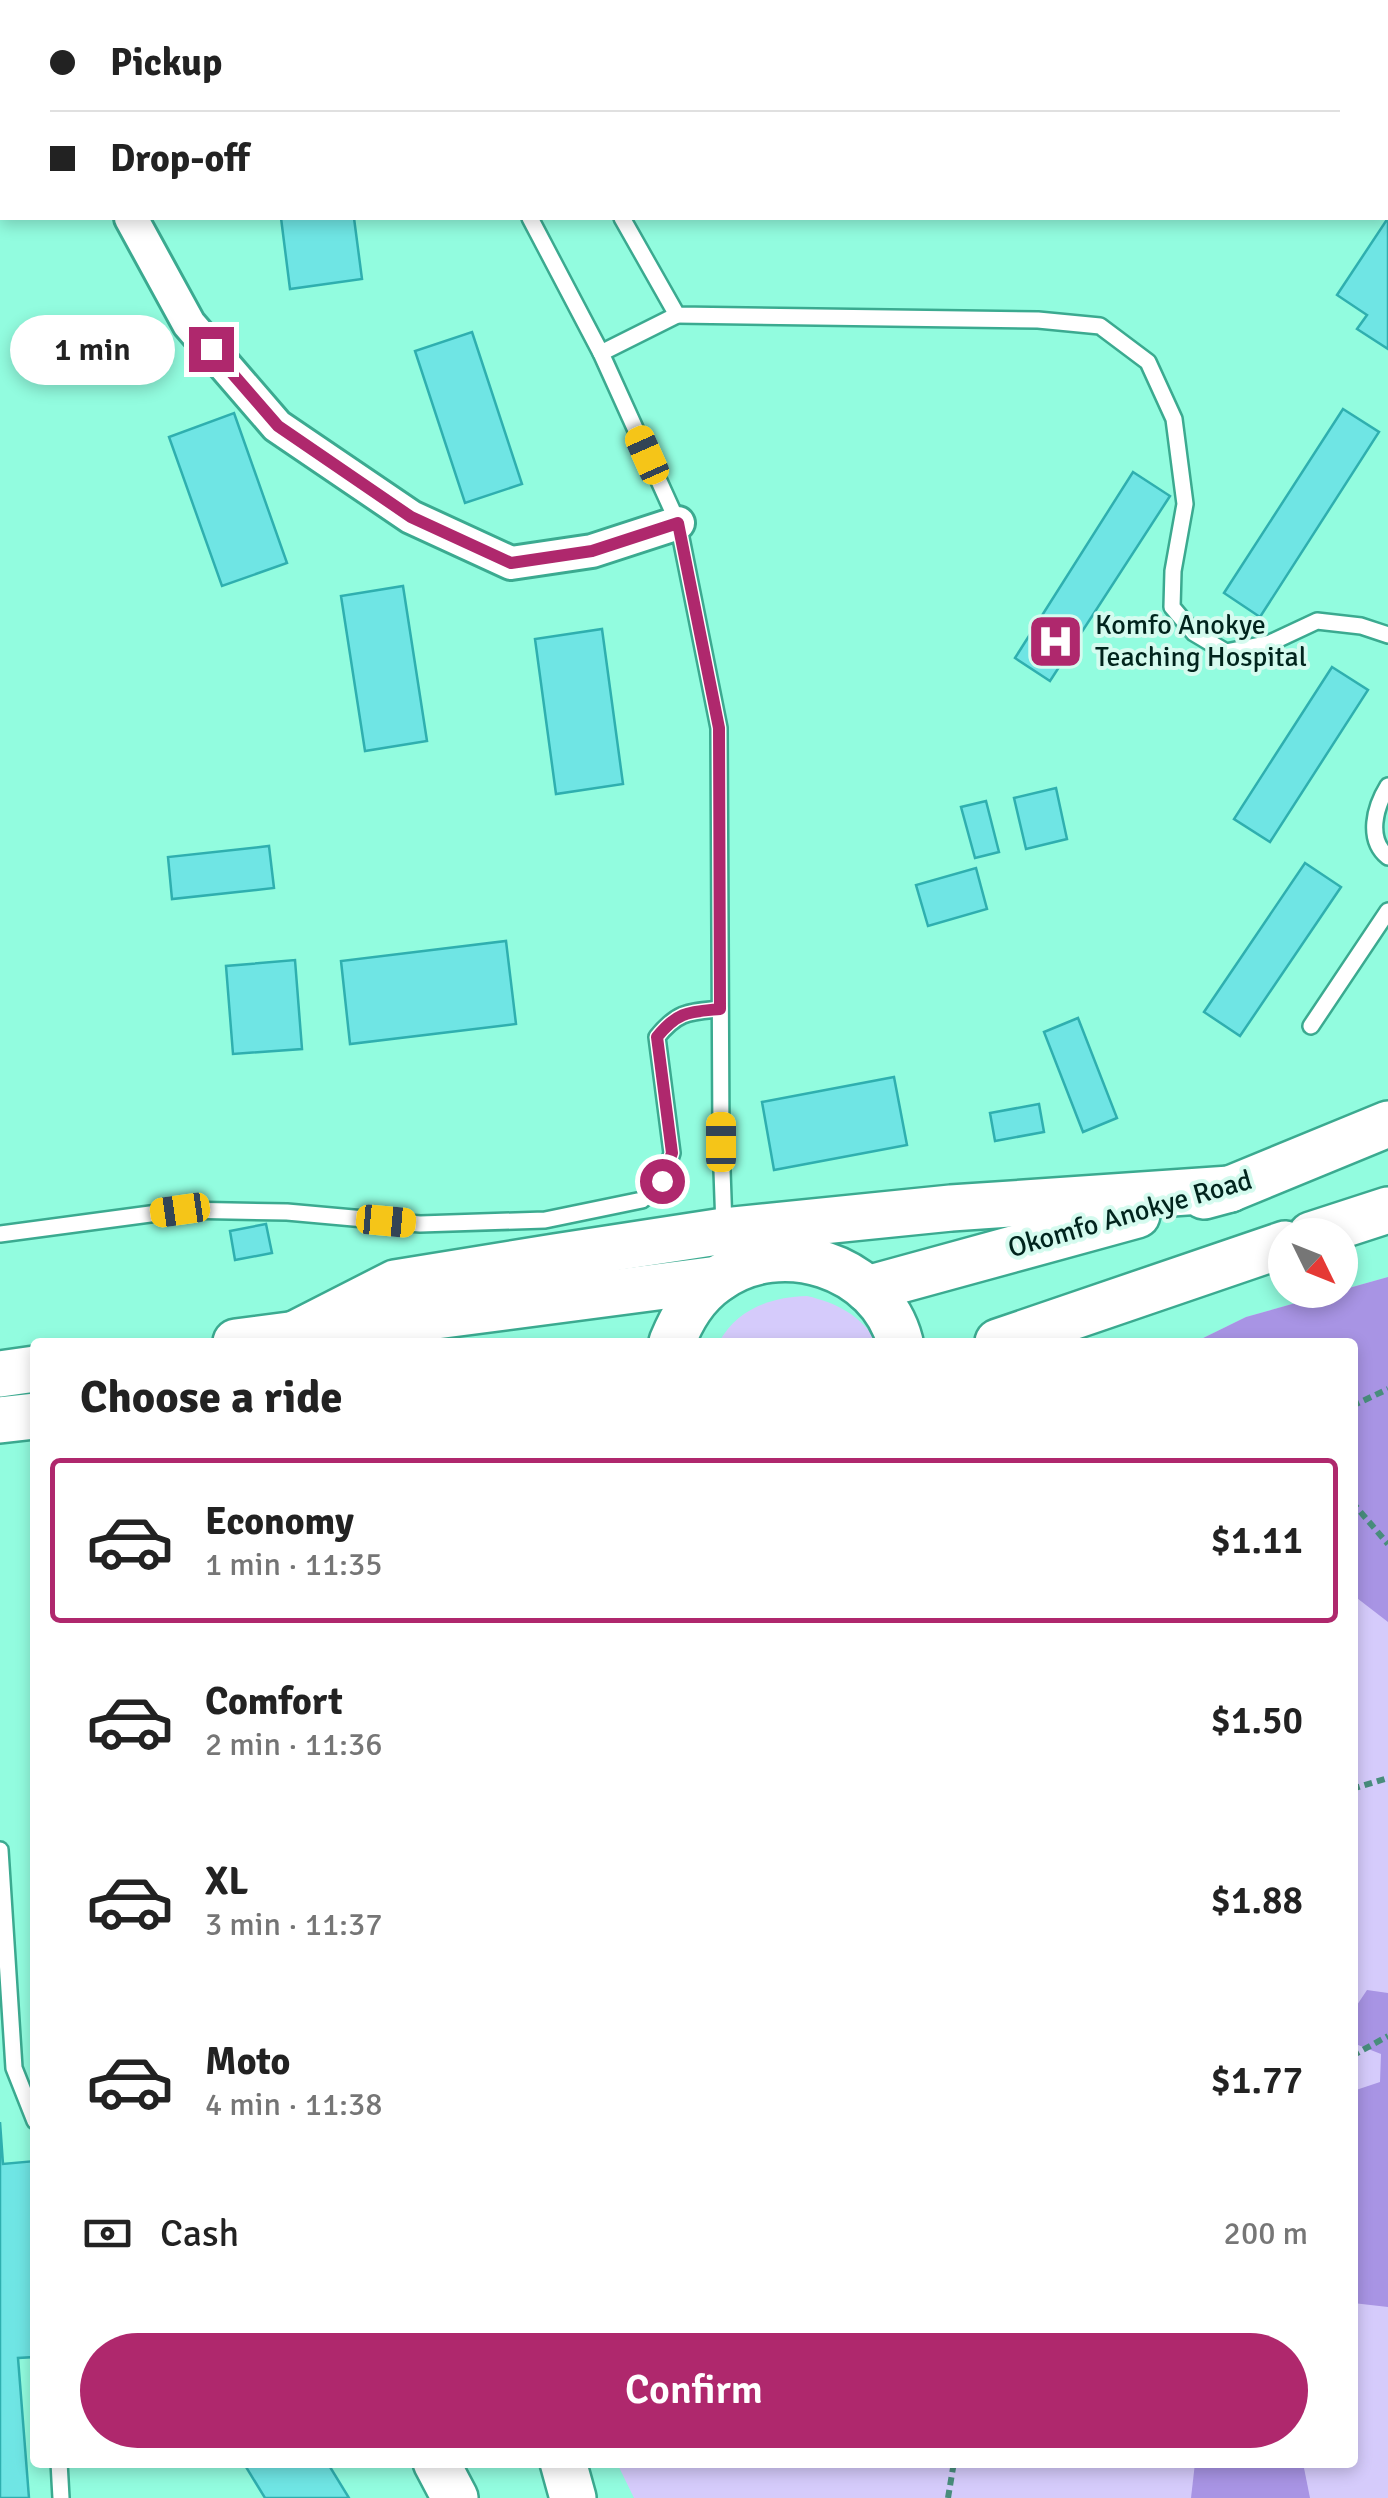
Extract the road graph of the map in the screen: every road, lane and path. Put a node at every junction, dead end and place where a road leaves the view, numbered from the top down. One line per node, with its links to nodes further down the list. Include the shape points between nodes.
1 (132, 220): 6 (street, via 188,324 278,426 411,517 511,563 592,551)
2 (531, 220): 5 (lane)
3 (623, 220): 4 (lane)
4 (677, 315): 5 (lane); 7 (lane, via 1100,326 1148,362 1174,420 1185,504 1172,607 1194,633 1226,652 1270,643 1317,621)
5 (601, 353): 6 (lane)
6 (678, 523): 11 (lane, via 719,728)
7 (1388, 636)
8 (1388, 786): 9 (lane, via 1373,826)
9 (1388, 857)
10 (1388, 912): 12 (lane)
11 (720, 1009): 17 (lane); 18 (lane, via 685,1012 657,1037 672,1153 662,1181 642,1200 545,1220 420,1224 180,1210)
12 (1311, 1026)
13 (1388, 1124): 14 (main road, Okomfo Anokye Road)
14 (1230, 1189): 17 (main road); 21 (main road, Okomfo Anokye Road)
15 (1388, 1210): 16 (main road)
16 (1358, 1220)
17 (724, 1231): 22 (main road, via 395,1283)
18 (0, 1234)
19 (1268, 1250): 26 (main road)
20 (718, 1278): 21 (main road, via 760,1260 794,1258 834,1268); 22 (main road); 24 (main road, via 698,1296)
21 (867, 1289): 25 (main road)
22 (293, 1335): 23 (main road)
23 (269, 1338)
24 (674, 1338)
25 (898, 1338)
26 (1010, 1338)
27 (30, 1370): 28 (main road)
28 (0, 1374)
29 (1388, 1389): 30 (path)
30 (1358, 1403)
31 (30, 1417): 32 (main road)
32 (0, 1420)
33 (1358, 1509): 34 (path)
34 (1388, 1544)
35 (1388, 1778): 36 (path)
36 (1358, 1787)
37 (0, 1850): 40 (lane, via 14,2068)
38 (1388, 2036): 39 (path)
39 (1358, 2053)
40 (30, 2108)
41 (59, 2468): 45 (lane)
42 (439, 2468): 46 (main road)
43 (565, 2468): 47 (main road)
44 (953, 2468): 48 (path)
45 (60, 2498)
46 (454, 2498)
47 (573, 2498)
48 (948, 2498)

